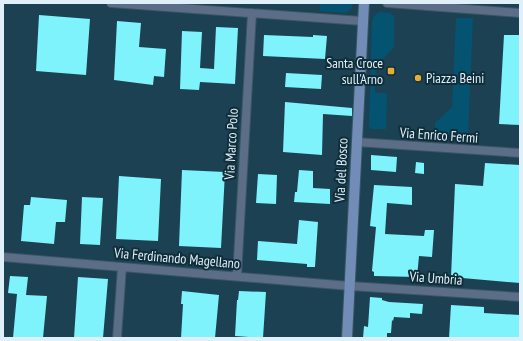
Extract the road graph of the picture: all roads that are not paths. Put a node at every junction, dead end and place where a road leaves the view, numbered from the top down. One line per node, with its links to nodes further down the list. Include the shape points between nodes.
1 (111, 3): 6 (street)
2 (364, 3): 8 (street, Via del Bosco)
3 (388, 3): 5 (street)
4 (503, 3): 5 (street)
5 (502, 12): 7 (street)
6 (252, 13): 8 (street); 13 (street, Via Marco Polo)
7 (520, 13)
8 (362, 21): 9 (street, Via del Bosco)
9 (356, 142): 10 (street, Via Enrico Fermi); 14 (street, Via del Bosco)
10 (520, 153)
11 (3, 257): 12 (street, Via Ferdinando Magellano)
12 (122, 267): 13 (street, Via Ferdinando Magellano); 16 (street)
13 (237, 276): 14 (street, Via Ferdinando Magellano)
14 (350, 286): 15 (street, Via Umbria); 17 (street, Via del Bosco)
15 (520, 297)
16 (117, 338)
17 (347, 338)

